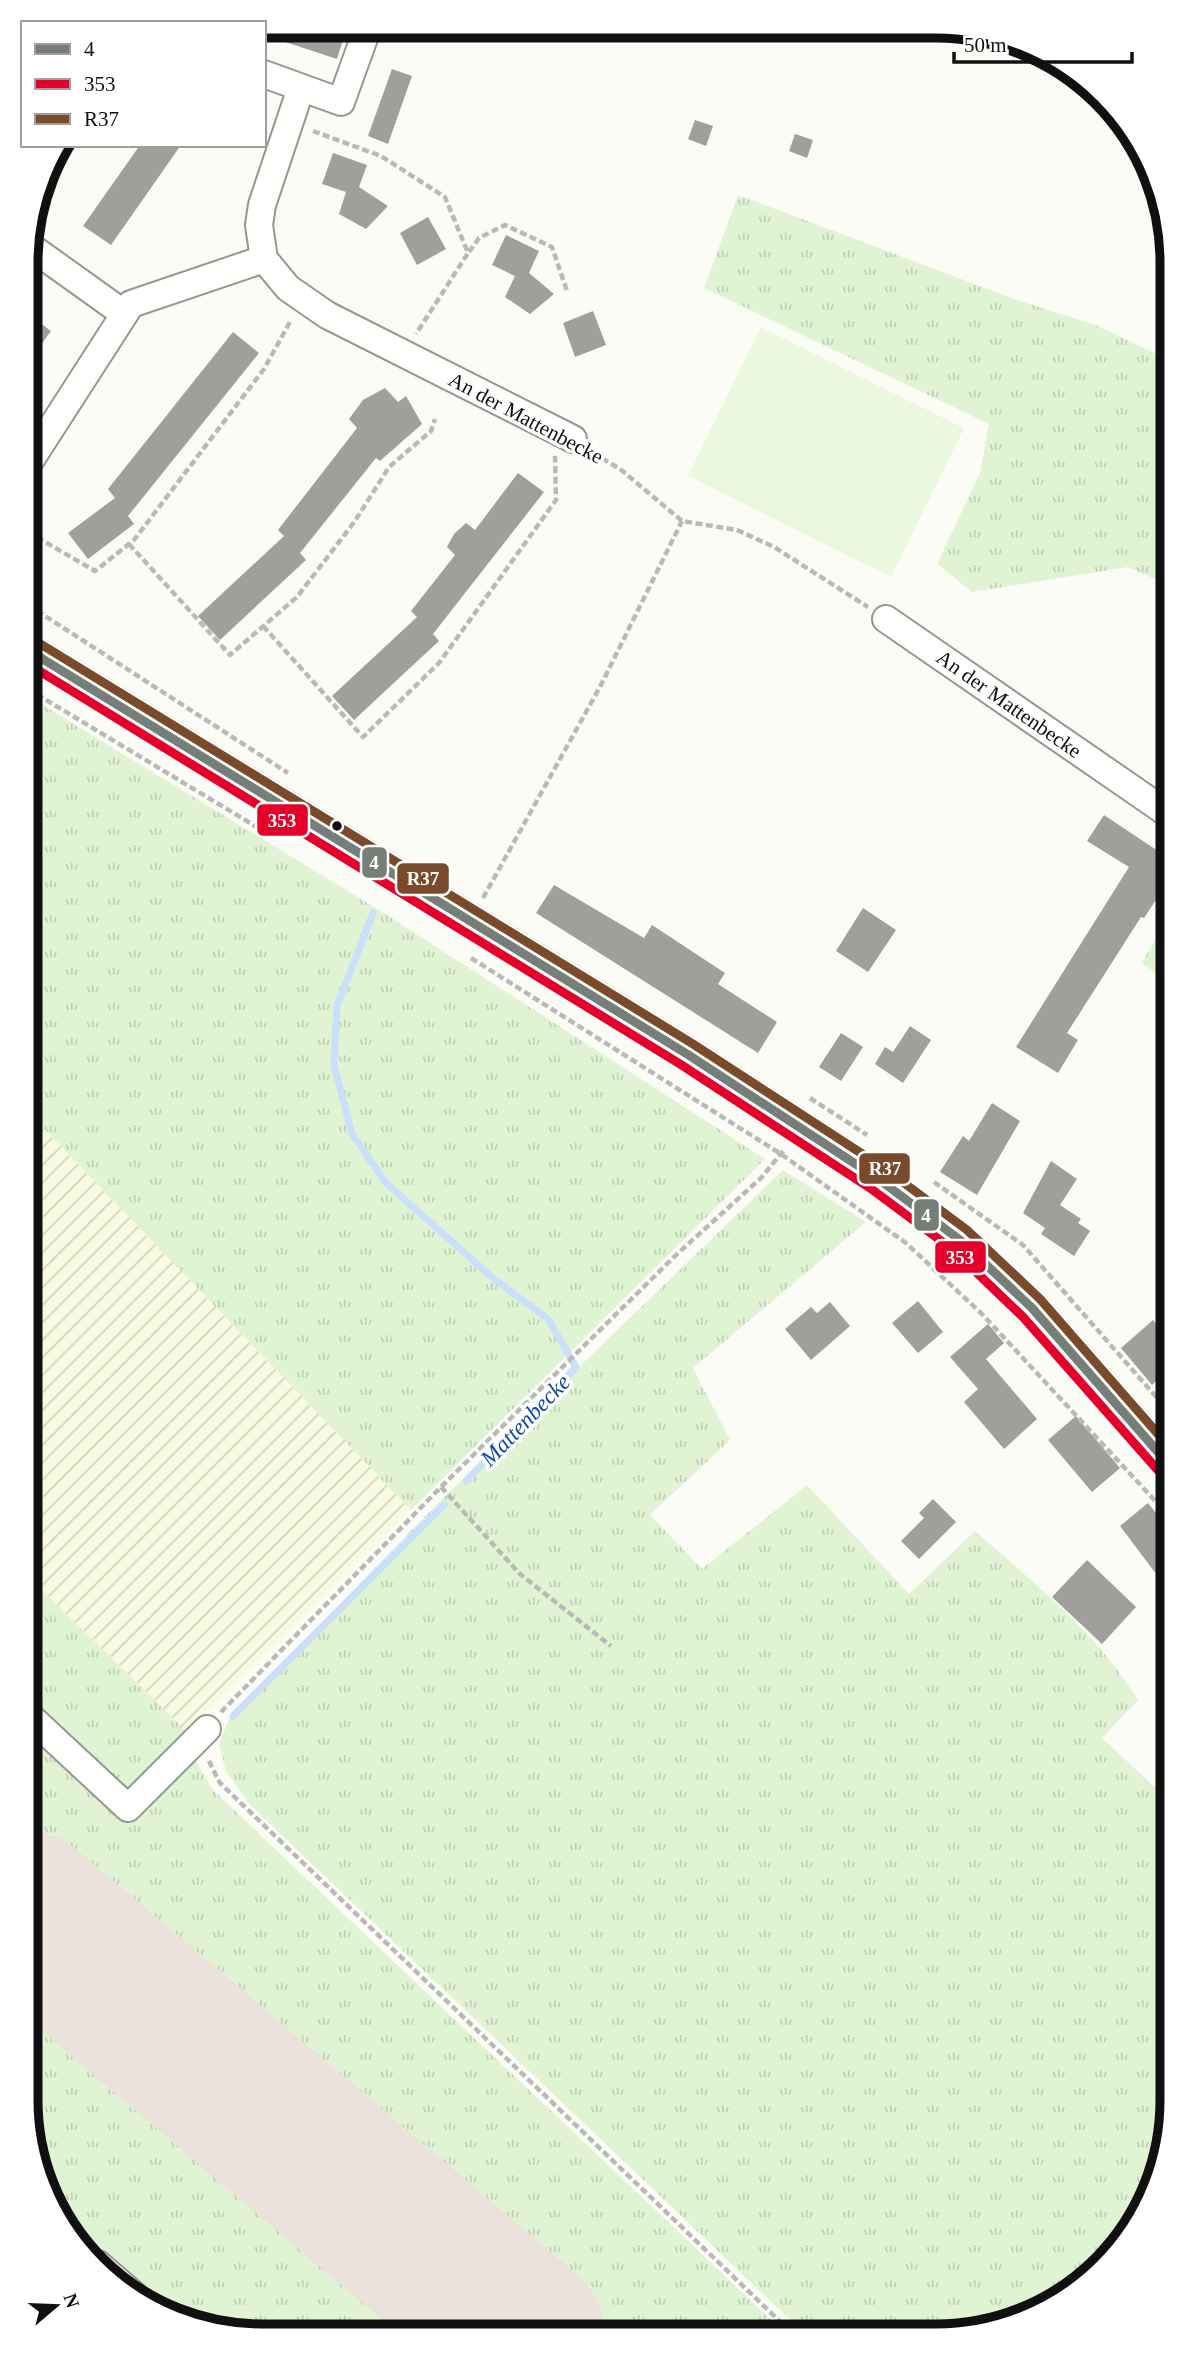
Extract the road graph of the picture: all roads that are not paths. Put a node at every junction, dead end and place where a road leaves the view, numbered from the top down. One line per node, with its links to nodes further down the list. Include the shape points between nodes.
1 (364, 39): 3 (street, via 341,102)
2 (266, 75): 3 (street)
3 (301, 88): 5 (street, via 262,205)
4 (39, 253): 6 (street)
5 (264, 259): 6 (street, via 142,299); 7 (street, An der Mattenbecke, via 275,276 327,315)
6 (124, 313): 8 (street)
7 (564, 435)
8 (38, 448)
9 (886, 619): 11 (street, An der Mattenbecke)
10 (38, 657): 12 (main road, via 466,936 687,1054 790,1142 877,1178 960,1240 1032,1308)
11 (1160, 808)
12 (1160, 1454)
13 (38, 1724): 14 (street, via 128,1808)
14 (207, 1729)

